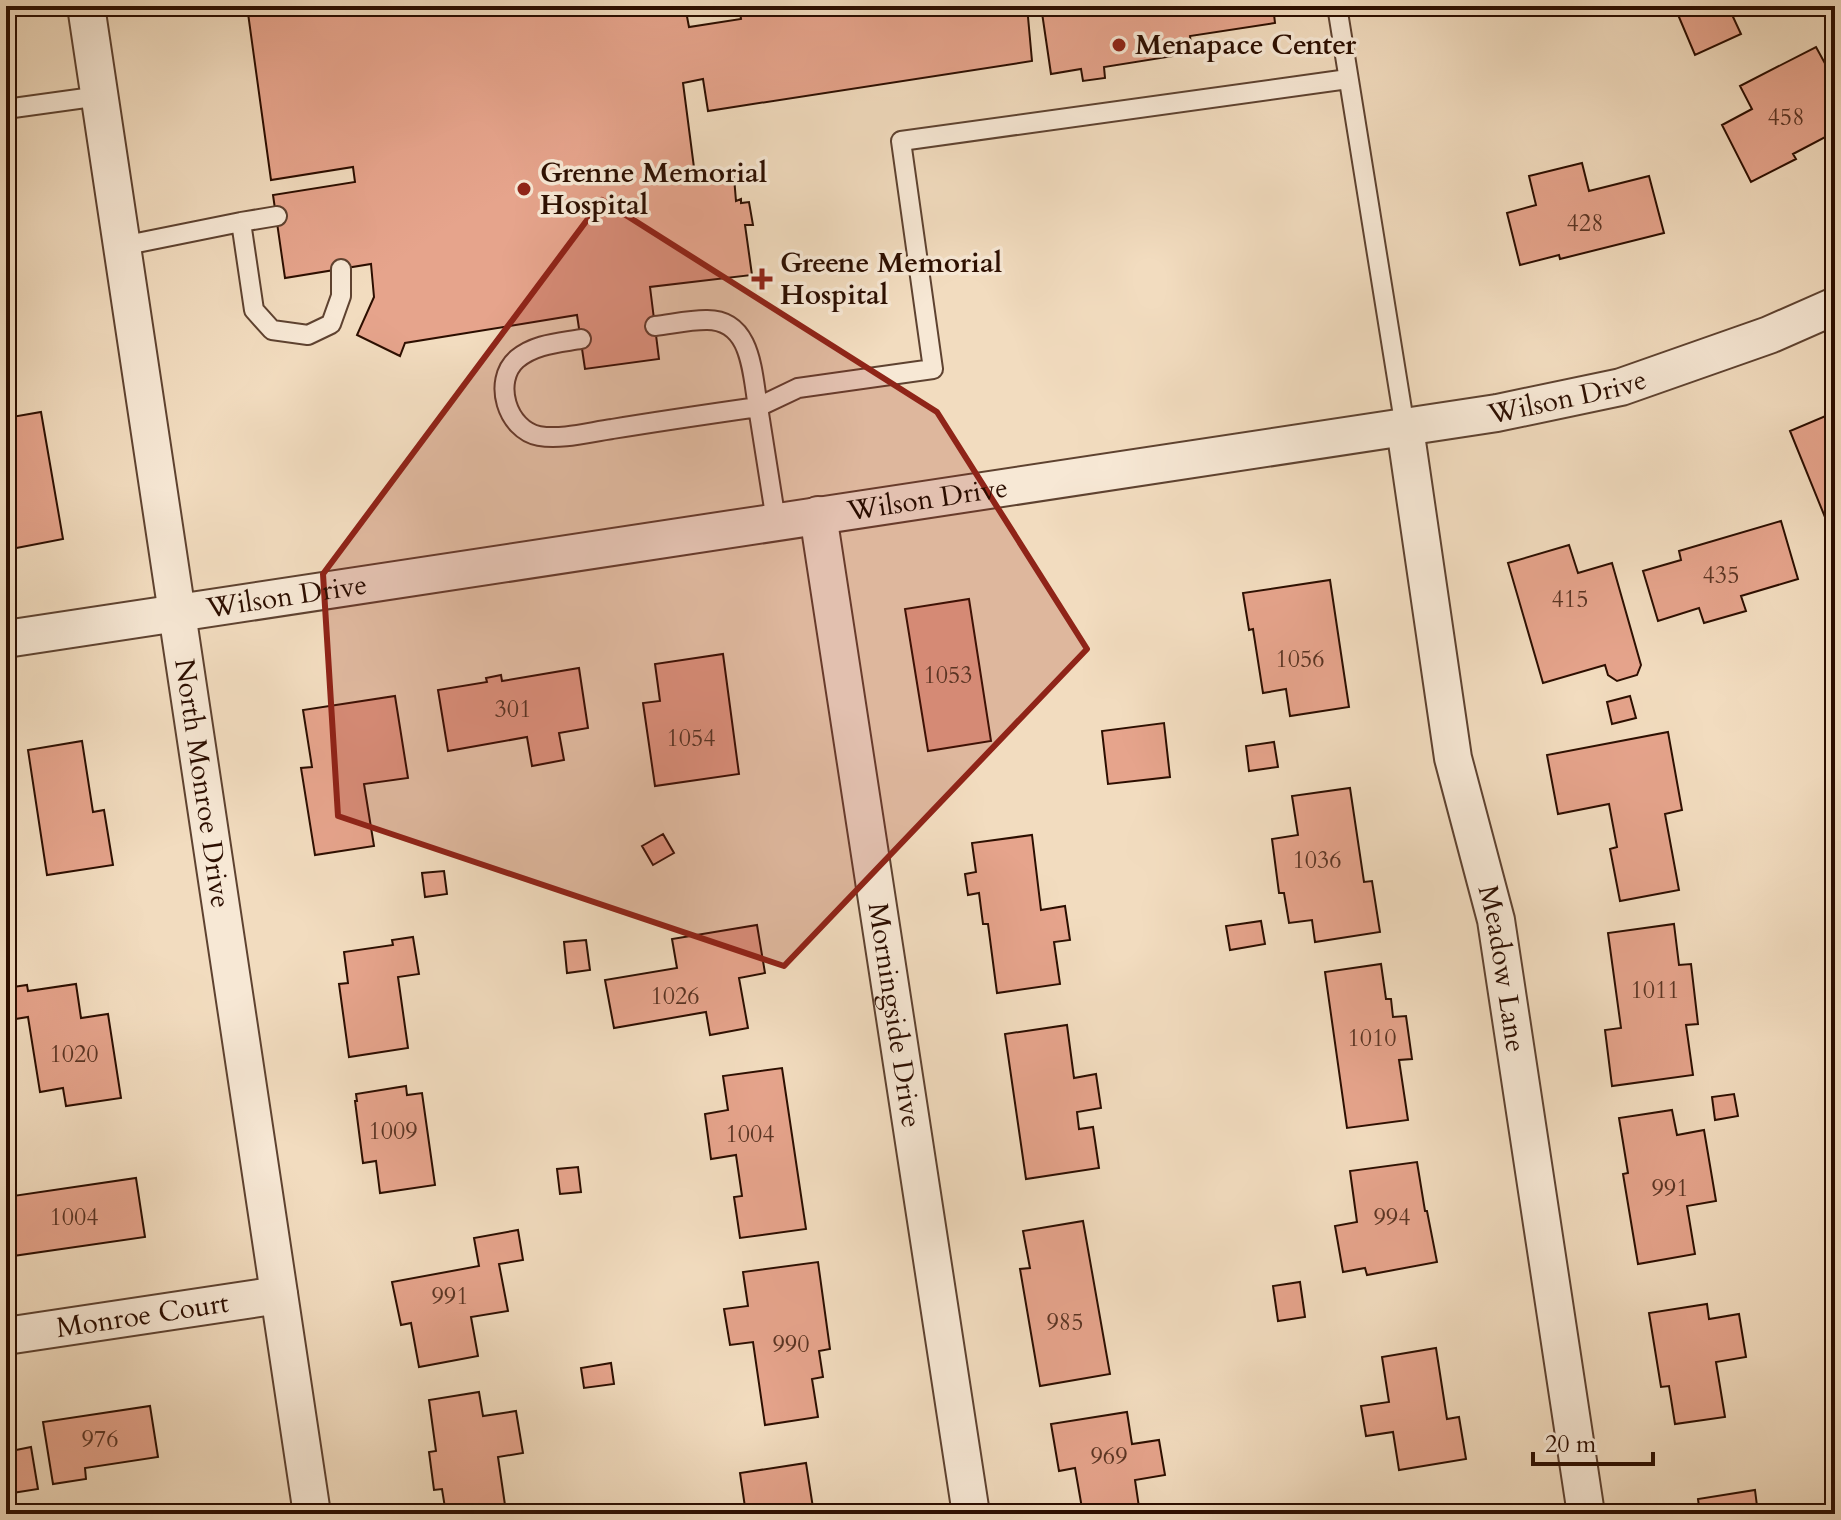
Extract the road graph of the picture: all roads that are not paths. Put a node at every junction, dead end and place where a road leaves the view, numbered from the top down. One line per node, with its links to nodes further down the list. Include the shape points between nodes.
1 (86, 6): 4 (street, North Monroe Drive)
2 (1337, 6): 3 (lane)
3 (1348, 79): 13 (lane, via 901,141 933,369 798,388); 14 (lane)
4 (100, 96): 5 (lane); 8 (street, North Monroe Drive)
5 (6, 109)
6 (277, 216): 7 (lane)
7 (241, 222): 8 (lane); 9 (lane, via 254,310 272,330 308,335 331,324 341,296)
8 (122, 246): 17 (street, North Monroe Drive)
9 (341, 269)
10 (1835, 306): 14 (street, Wilson Drive, via 1621,387)
11 (655, 326): 13 (lane, via 707,320 728,324 741,334)
12 (581, 339): 13 (lane, via 535,347 515,361 504,380 515,423 538,436 572,435)
13 (758, 407): 16 (lane)
14 (1405, 428): 15 (street, Wilson Drive); 23 (street, Meadow Lane, via 1453,758 1496,920)
15 (818, 515): 16 (street, Wilson Drive); 22 (street, Morningside Drive)
16 (776, 521): 17 (street, Wilson Drive)
17 (178, 612): 18 (street, Wilson Drive); 19 (street, North Monroe Drive)
18 (6, 639)
19 (279, 1295): 20 (street, Monroe Court); 21 (street, North Monroe Drive)
20 (6, 1336)
21 (312, 1514)
22 (971, 1514)
23 (1586, 1514)

